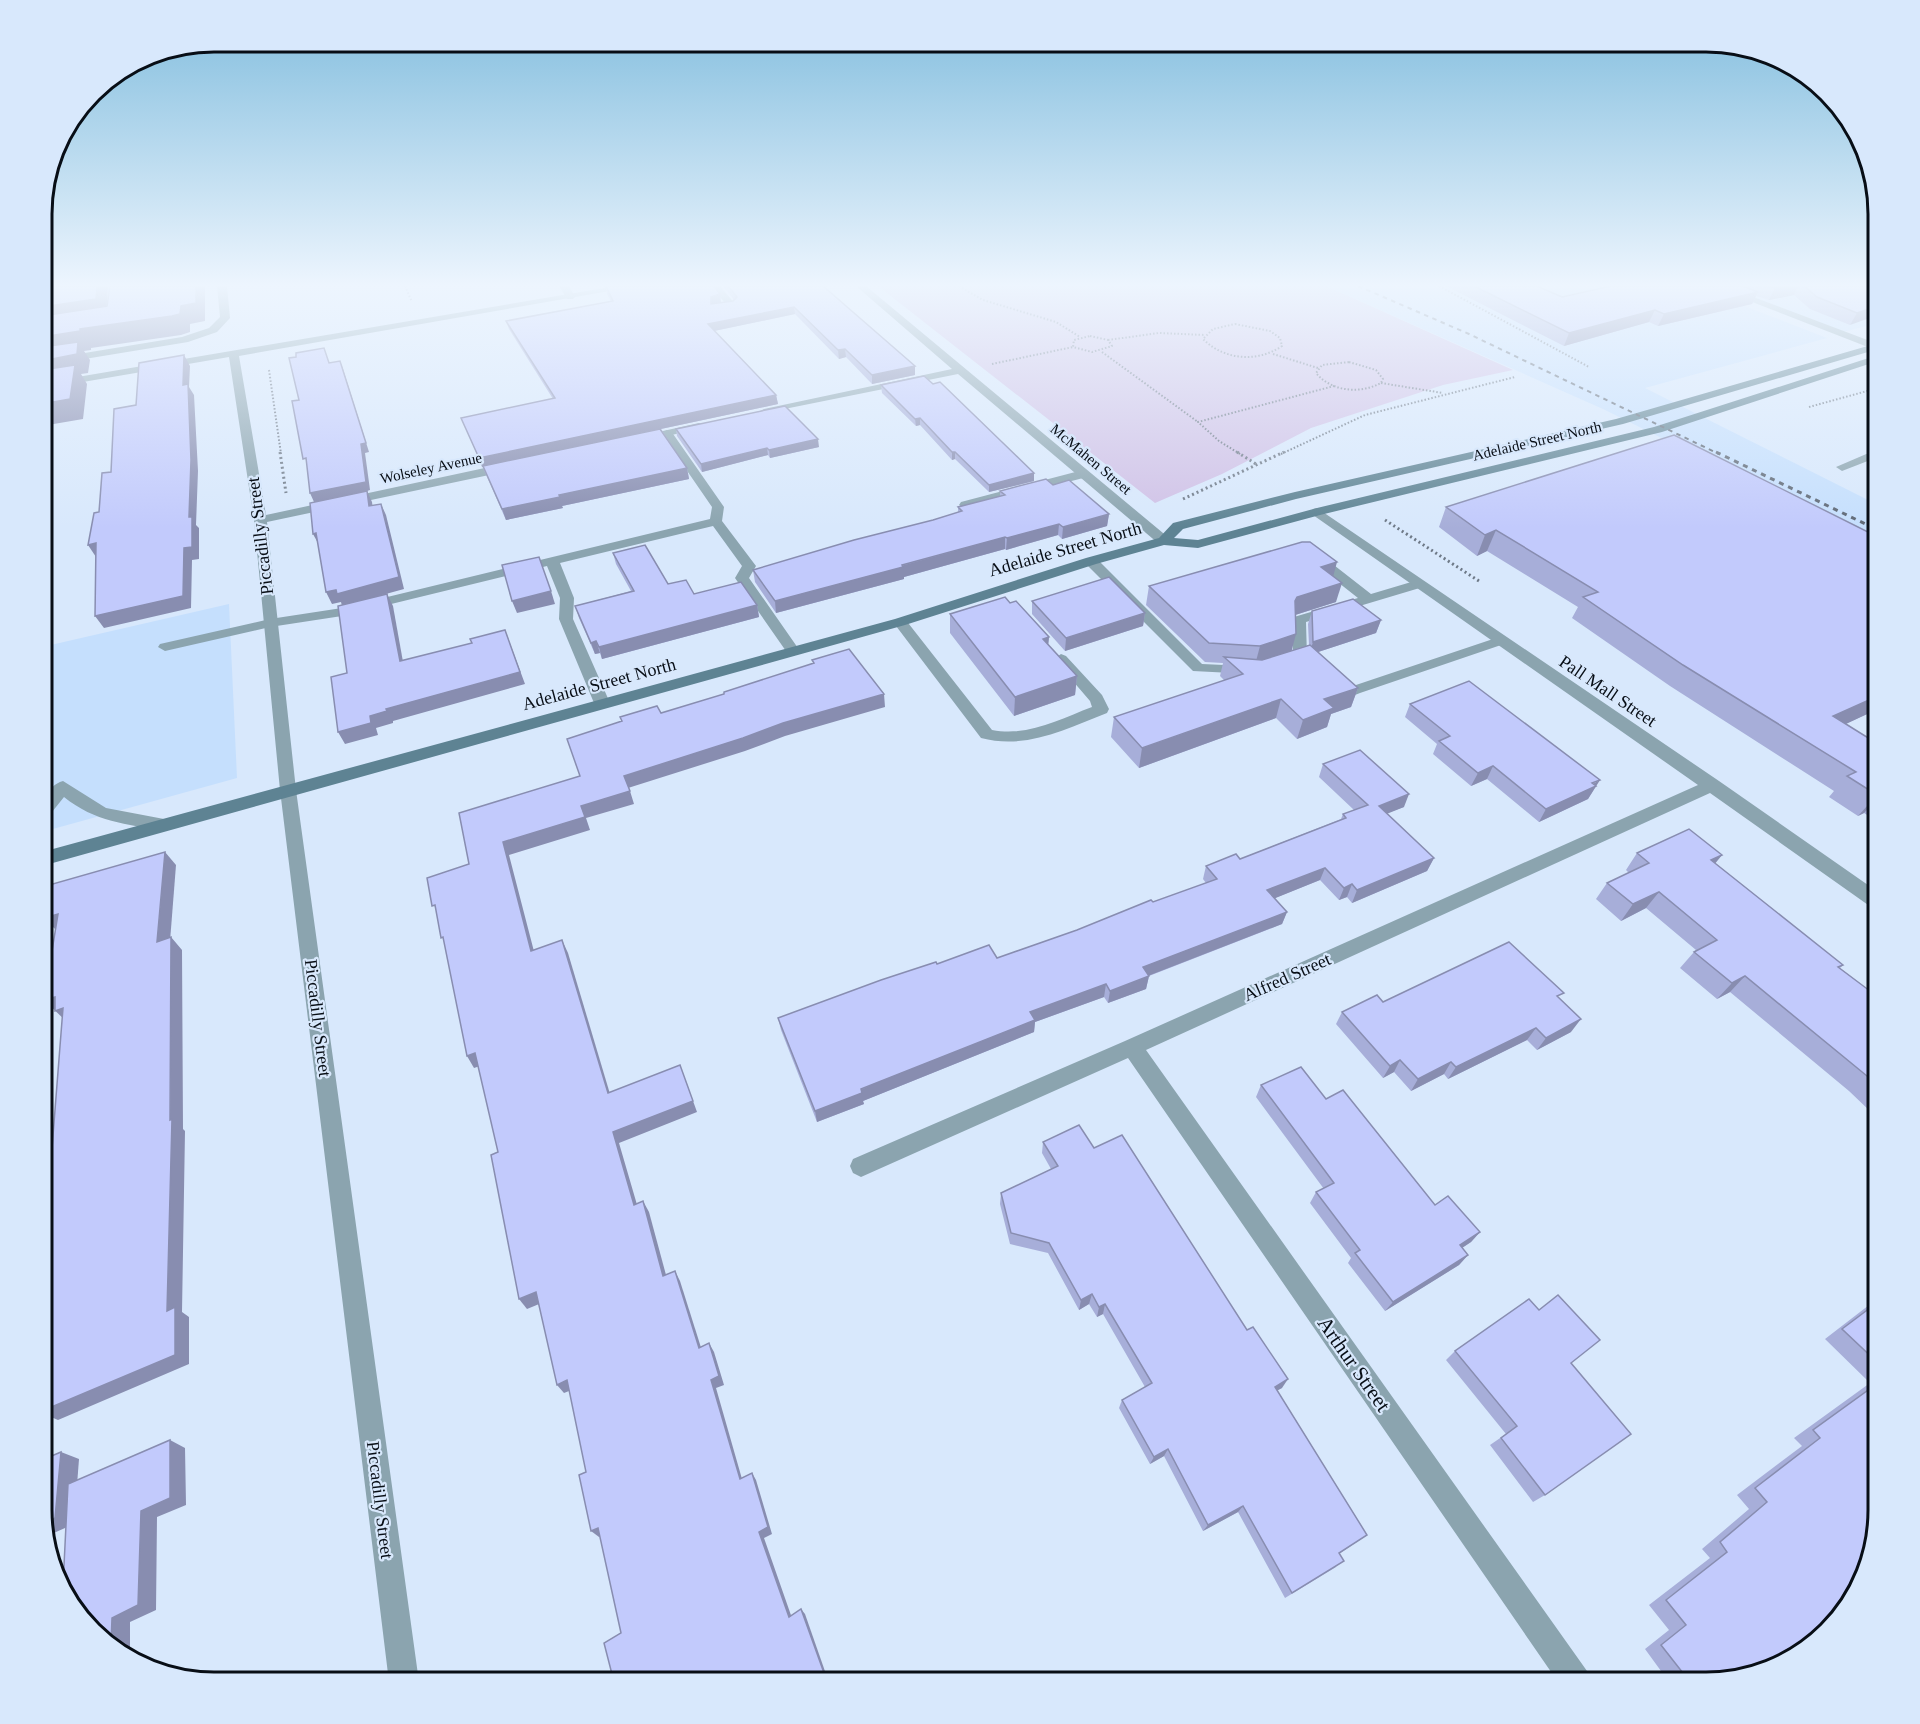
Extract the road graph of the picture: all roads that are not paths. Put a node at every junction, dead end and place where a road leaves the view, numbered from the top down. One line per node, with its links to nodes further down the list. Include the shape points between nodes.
1 (159, 366): 7 (street)
2 (236, 366): 18 (street, Piccadilly Street)
3 (956, 366): 6 (street, McMahen Street)
4 (1818, 366): 20 (main road, Adelaide Street North, via 1619,422 1178,526)
5 (1832, 366): 17 (main road, Adelaide Street North, via 1658,430)
6 (960, 370): 8 (street); 15 (street, McMahen Street)
7 (53, 384)
8 (748, 416)
9 (713, 423): 10 (street)
10 (667, 433): 11 (street); 19 (street, via 718,507)
11 (632, 441)
12 (1867, 457): 14 (street)
13 (516, 465): 18 (street, Wolseley Avenue)
14 (1842, 467)
15 (1083, 474): 16 (street); 20 (street, McMahen Street)
16 (965, 505)
17 (1317, 512): 20 (main road, Adelaide Street North, via 1198,544); 24 (street, Pall Mall Street)
18 (260, 520): 29 (street, Piccadilly Street)
19 (716, 521): 22 (street); 33 (street, via 749,566 742,578)
20 (1164, 541): 23 (main road, Adelaide Street North)
21 (1301, 554): 26 (street, via 1311,555)
22 (552, 561): 29 (street, via 342,612); 37 (street, via 567,598 566,619)
23 (1091, 561): 25 (main road, Adelaide Street North); 35 (street, via 1133,596 1198,668)
24 (1418, 584): 26 (street); 30 (street, Pall Mall Street)
25 (998, 589): 27 (street); 28 (main road, Adelaide Street North)
26 (1369, 599): 34 (street, via 1299,620 1300,658)
27 (1012, 606)
28 (900, 622): 32 (street, via 987,734 1000,738 1028,735 1101,709 1098,699); 33 (main road, Adelaide Street North)
29 (270, 623): 31 (street); 39 (street, Piccadilly Street)
30 (1499, 641): 36 (street); 38 (street, Pall Mall Street)
31 (165, 647)
32 (1051, 648)
33 (793, 651): 37 (main road, Adelaide Street North)
34 (1278, 665)
35 (1256, 672)
36 (1355, 690)
37 (602, 703): 39 (main road, Adelaide Street North)
38 (1713, 785): 43 (street, Pall Mall Street); 44 (street, Alfred Street)
39 (288, 790): 41 (main road, Adelaide Street North); 46 (street, Piccadilly Street)
40 (53, 800): 41 (street, via 63,788 102,813)
41 (164, 825): 42 (main road, Adelaide Street North)
42 (53, 856)
43 (1868, 895)
44 (1132, 1047): 45 (street, Alfred Street); 47 (street, Arthur Street)
45 (861, 1166)
46 (403, 1672)
47 (1569, 1672)

